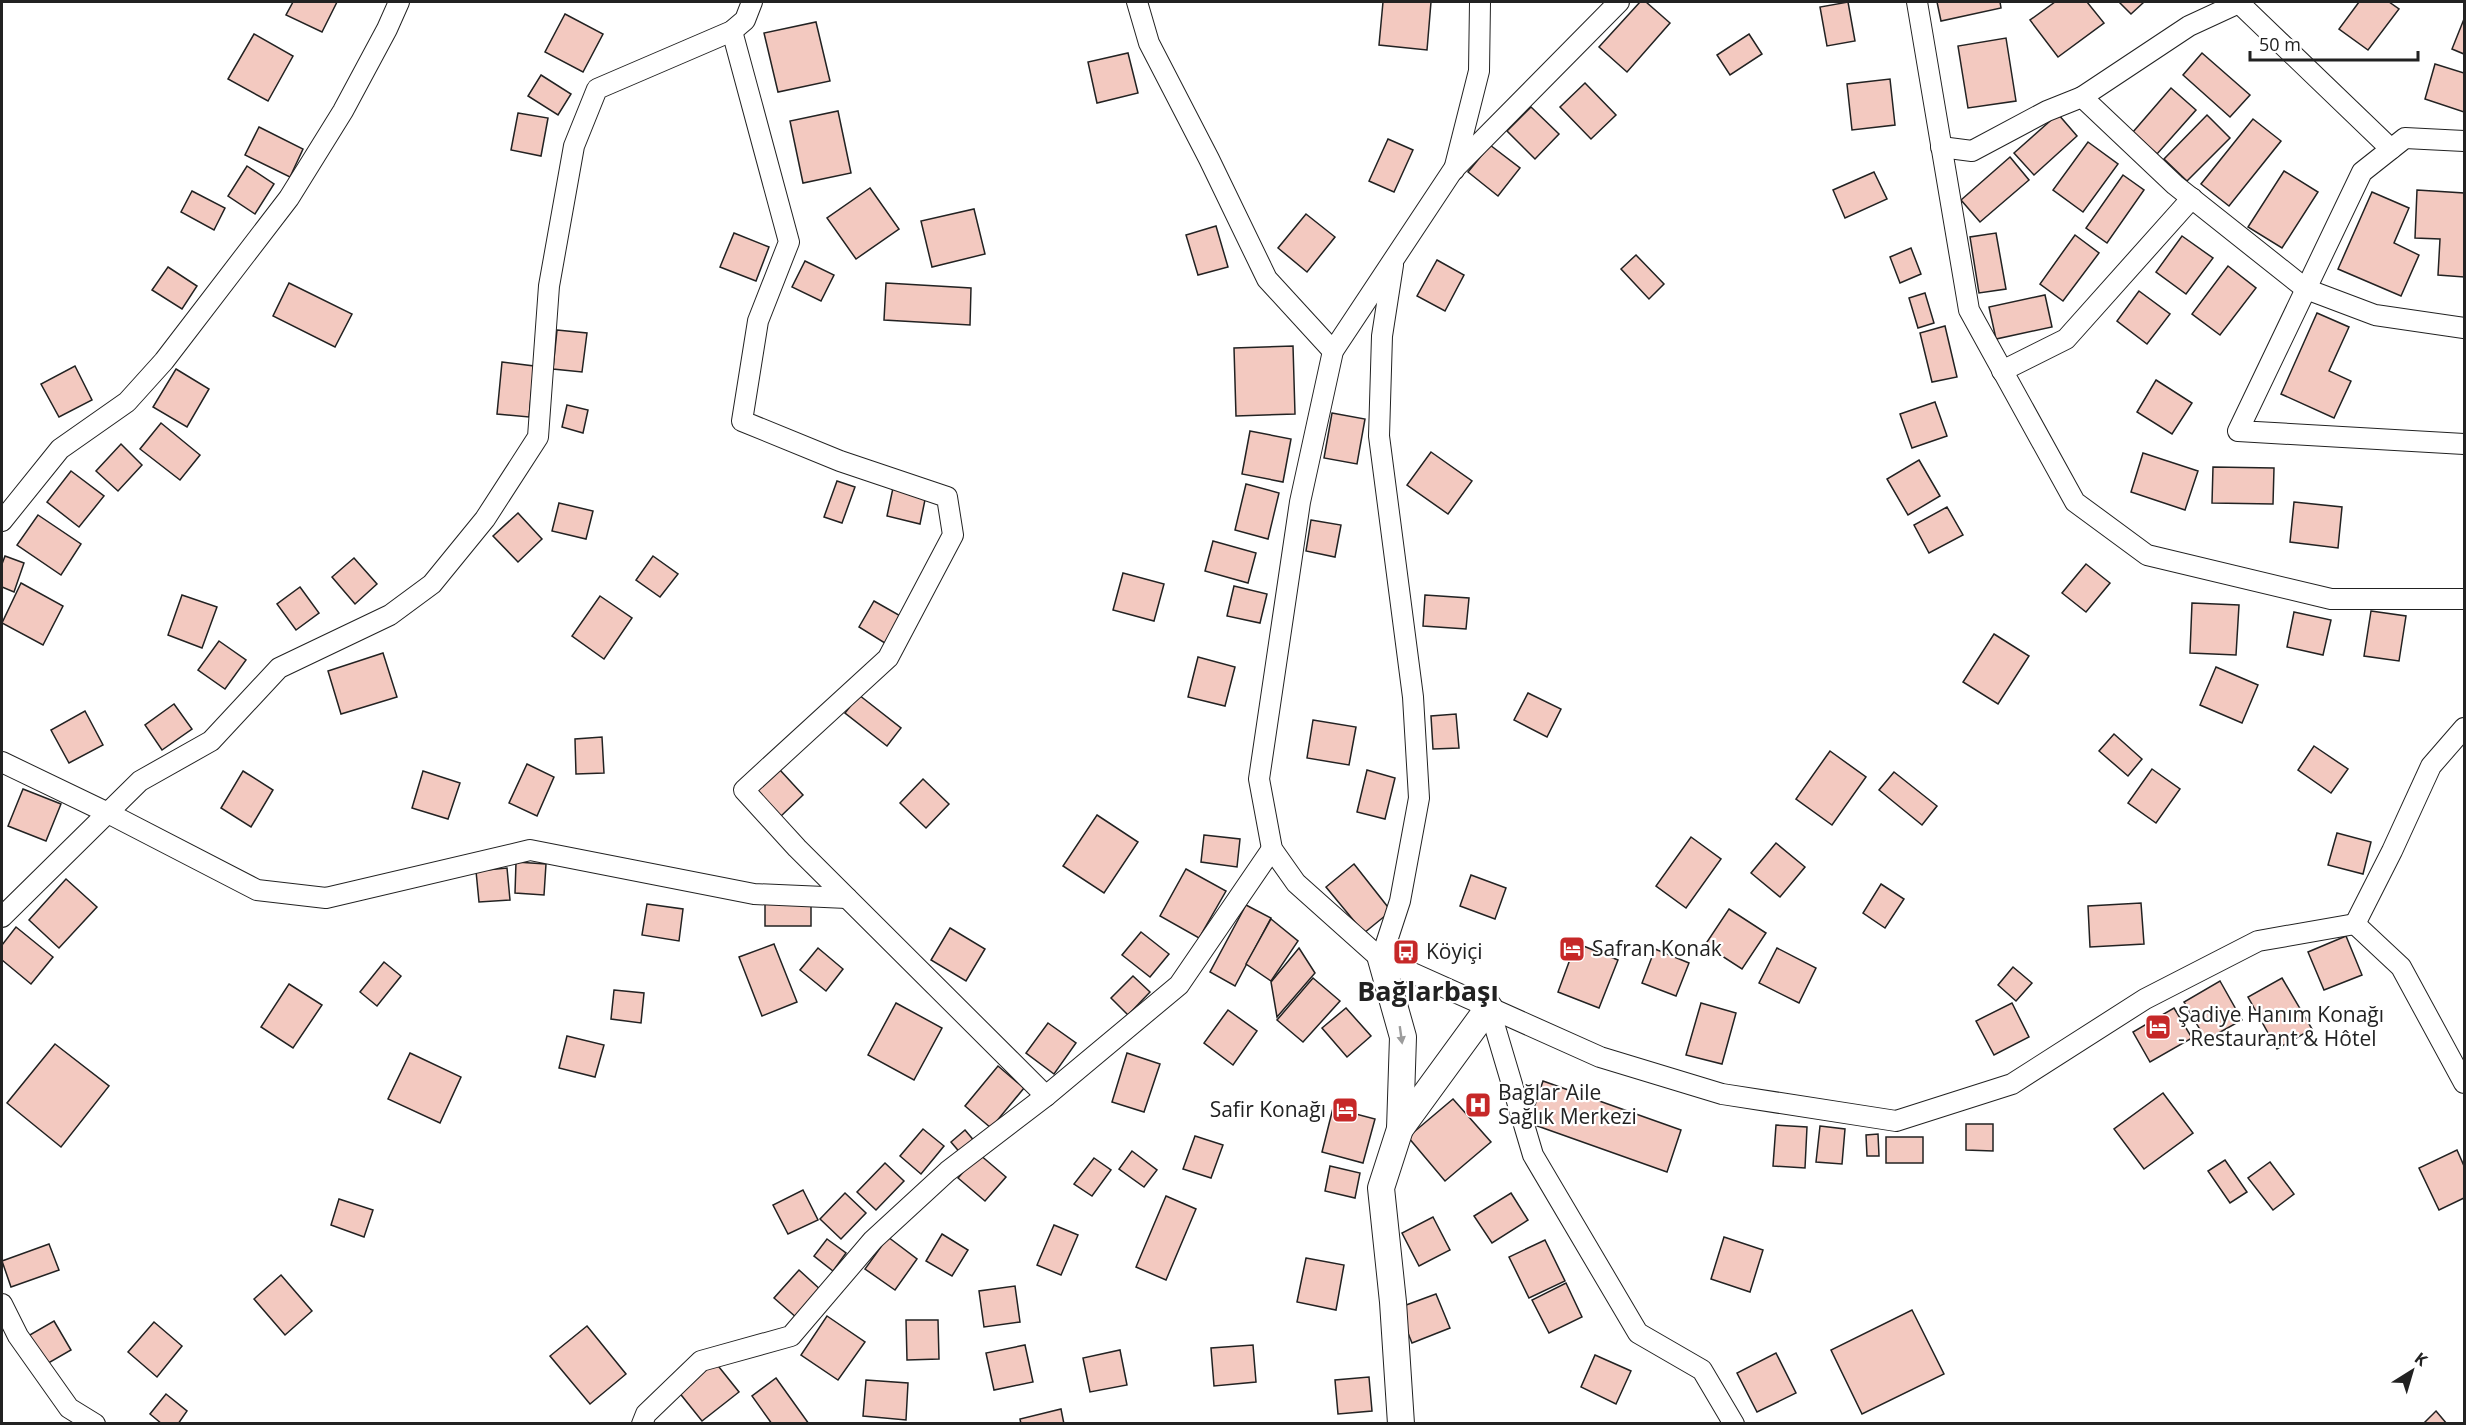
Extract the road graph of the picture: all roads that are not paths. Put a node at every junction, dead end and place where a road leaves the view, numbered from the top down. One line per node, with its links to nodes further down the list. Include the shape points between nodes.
1 (399, 2): 21 (street, via 343,111 289,198 171,352 127,402 60,449)
2 (752, 2): 8 (street, via 745,20)
3 (1137, 2): 18 (street, via 1149,43 1266,279)
4 (1480, 2): 13 (street, via 1479,71)
5 (1619, 2): 13 (street)
6 (1917, 2): 11 (street)
7 (2239, 2): 9 (street, via 2189,26); 12 (street)
8 (732, 31): 25 (street, via 597,88 574,146 549,286 538,437 485,519 432,584 390,615 279,668 211,741 140,782); 27 (street, via 789,242 758,321 742,421 840,461 947,497 953,535 888,658 744,790)
9 (2082, 97): 11 (street, via 1972,151); 14 (street)
10 (2464, 141): 12 (street, via 2405,138)
11 (1941, 147): 19 (street, via 1968,310)
12 (2391, 149): 16 (street, via 2362,172)
13 (1454, 170): 15 (street)
14 (2192, 198): 16 (street); 19 (street, via 2066,339)
15 (1394, 259): 18 (street); 30 (street, via 1382,336 1380,435 1410,675 1419,798 1400,901)
16 (2306, 288): 17 (street, via 2375,315); 20 (street, via 2238,431)
17 (2464, 328)
18 (1333, 351): 26 (street, via 1300,502 1259,779)
19 (2002, 371): 22 (street, via 2075,502 2147,555 2331,599)
20 (2464, 444)
21 (2, 521)
22 (2464, 599)
23 (2464, 728): 29 (street, via 2431,766)
24 (2, 762): 25 (street)
25 (108, 813): 27 (street, via 257,890 326,898 530,850 754,894); 28 (street)
26 (1272, 849): 30 (street, via 1296,883); 33 (street, via 1179,985)
27 (847, 898): 33 (street)
28 (2, 917)
29 (2355, 924): 31 (street, via 2258,941 2145,999 2012,1084 1896,1121 1722,1094 1600,1057); 32 (street, via 2401,967)
30 (1381, 958): 31 (street); 34 (street, one-way to 34, via 1403,1037)
31 (1489, 1007): 34 (street); 39 (street, via 1533,1155 1638,1333 1702,1370)
32 (2464, 1083)
33 (1046, 1096): 37 (street, via 948,1171 873,1240 791,1336 701,1361 646,1414)
34 (1400, 1129): 38 (street, via 1381,1188)
35 (2, 1304): 36 (street, via 18,1336 69,1408)
36 (95, 1424)
37 (642, 1424)
38 (1401, 1424)
39 (1734, 1424)

